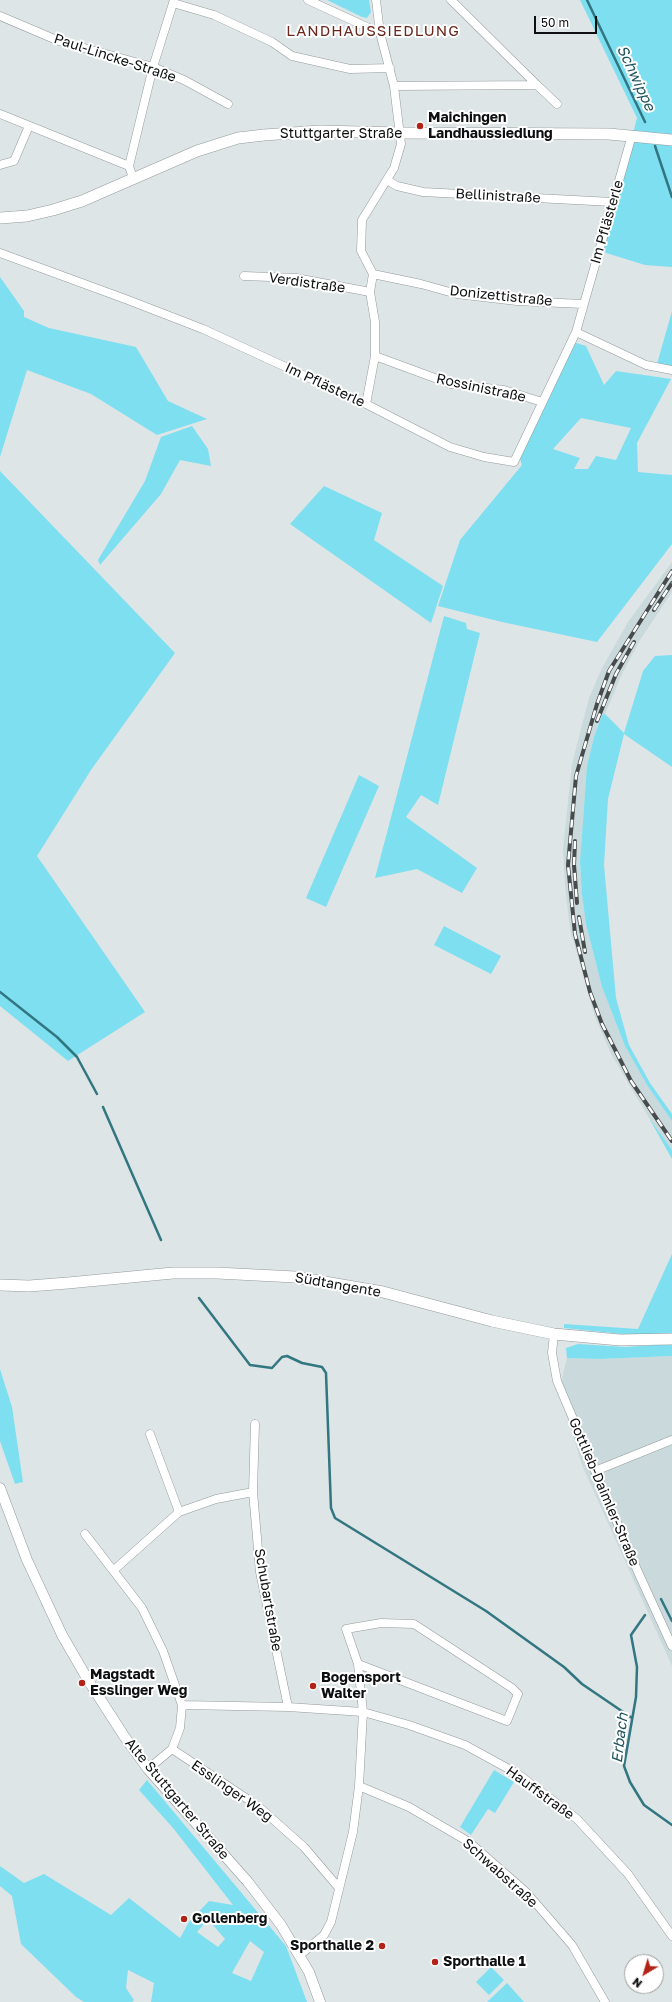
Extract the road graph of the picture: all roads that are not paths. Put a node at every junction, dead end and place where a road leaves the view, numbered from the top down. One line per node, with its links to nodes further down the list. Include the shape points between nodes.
1 (308, 0): 6 (street)
2 (376, 0): 6 (street)
3 (451, 0): 9 (street)
4 (173, 2): 7 (street); 8 (street, via 214,14 272,42 292,56 350,69)
5 (0, 16): 7 (street, Paul-Lincke-Straße, via 60,41)
6 (380, 33): 8 (street)
7 (154, 67): 11 (street, Paul-Lincke-Straße); 19 (street)
8 (390, 68): 10 (street)
9 (537, 85): 10 (street); 12 (street)
10 (394, 86): 15 (street)
11 (228, 104)
12 (557, 104)
13 (0, 114): 14 (street)
14 (29, 126): 18 (street, via 14,162); 19 (street)
15 (400, 134): 16 (main road, Stuttgarter Straße, via 474,132); 20 (main road, Stuttgarter Straße, via 320,131 238,138 197,151); 21 (street, via 400,150 394,168)
16 (632, 135): 17 (main road, Stuttgarter Straße); 22 (street, Im Pflästerle)
17 (672, 140)
18 (0, 165)
19 (129, 166): 20 (street)
20 (133, 178): 23 (main road, Stuttgarter Straße, via 82,201 53,210 27,216)
21 (386, 180): 22 (street, Bellinistraße, via 397,186 424,192); 25 (street, via 362,220 361,251)
22 (612, 202): 28 (street, Im Pflästerle)
23 (0, 218)
24 (0, 253): 33 (street, Im Pflästerle, via 203,329)
25 (373, 274): 27 (street); 28 (street, Donizettistraße, via 457,294 517,301)
26 (244, 276): 27 (street, Verdistraße, via 296,278)
27 (370, 292): 30 (street, via 375,322)
28 (583, 304): 29 (street, Im Pflästerle)
29 (576, 332): 31 (street, via 646,365); 32 (street, Im Pflästerle)
30 (375, 356): 32 (street, Rossinistraße, via 451,384 504,390); 33 (street)
31 (672, 370)
32 (542, 402): 33 (street, Im Pflästerle, via 514,462 450,447)
33 (366, 404)
34 (0, 1285): 35 (main road, Südtangente, via 29,1286 173,1273 295,1277 383,1292 492,1321)
35 (554, 1334): 36 (main road, Südtangente, via 620,1340); 40 (street, Gottlieb-Daimler-Straße, via 552,1353 558,1381)
36 (672, 1339)
37 (255, 1424): 42 (street, Schubartstraße)
38 (150, 1434): 44 (street)
39 (672, 1440): 40 (street)
40 (595, 1471): 47 (street, Gottlieb-Daimler-Straße)
41 (0, 1488): 43 (street, Alte Stuttgarter Straße)
42 (253, 1492): 44 (street); 50 (street, Schubartstraße, via 260,1572)
43 (3, 1503): 53 (street, Alte Stuttgarter Straße, via 62,1635 102,1702)
44 (178, 1512): 46 (street)
45 (85, 1534): 46 (street, via 108,1566)
46 (114, 1570): 49 (street, via 142,1608 162,1651)
47 (672, 1646)
48 (358, 1664): 48 (street, via 346,1629 381,1623 414,1624 518,1694 507,1721); 51 (street)
49 (182, 1705): 50 (street, Hauffstraße); 52 (street, via 180,1728)
50 (288, 1707): 51 (street, Hauffstraße)
51 (363, 1712): 54 (street); 56 (street, Hauffstraße, via 465,1745 518,1774 577,1819 628,1874)
52 (172, 1749): 53 (street); 55 (street, Esslinger Weg, via 258,1806 304,1847)
53 (148, 1769): 57 (street, Alte Stuttgarter Straße, via 262,1899)
54 (359, 1786): 55 (street, via 353,1832); 59 (street, Schwabstraße, via 409,1807 469,1842 526,1892 572,1945)
55 (339, 1888): 57 (street, via 331,1922 324,1935)
56 (672, 1936)
57 (300, 1955): 58 (street, Alte Stuttgarter Straße)
58 (320, 2002)
59 (605, 2002)

